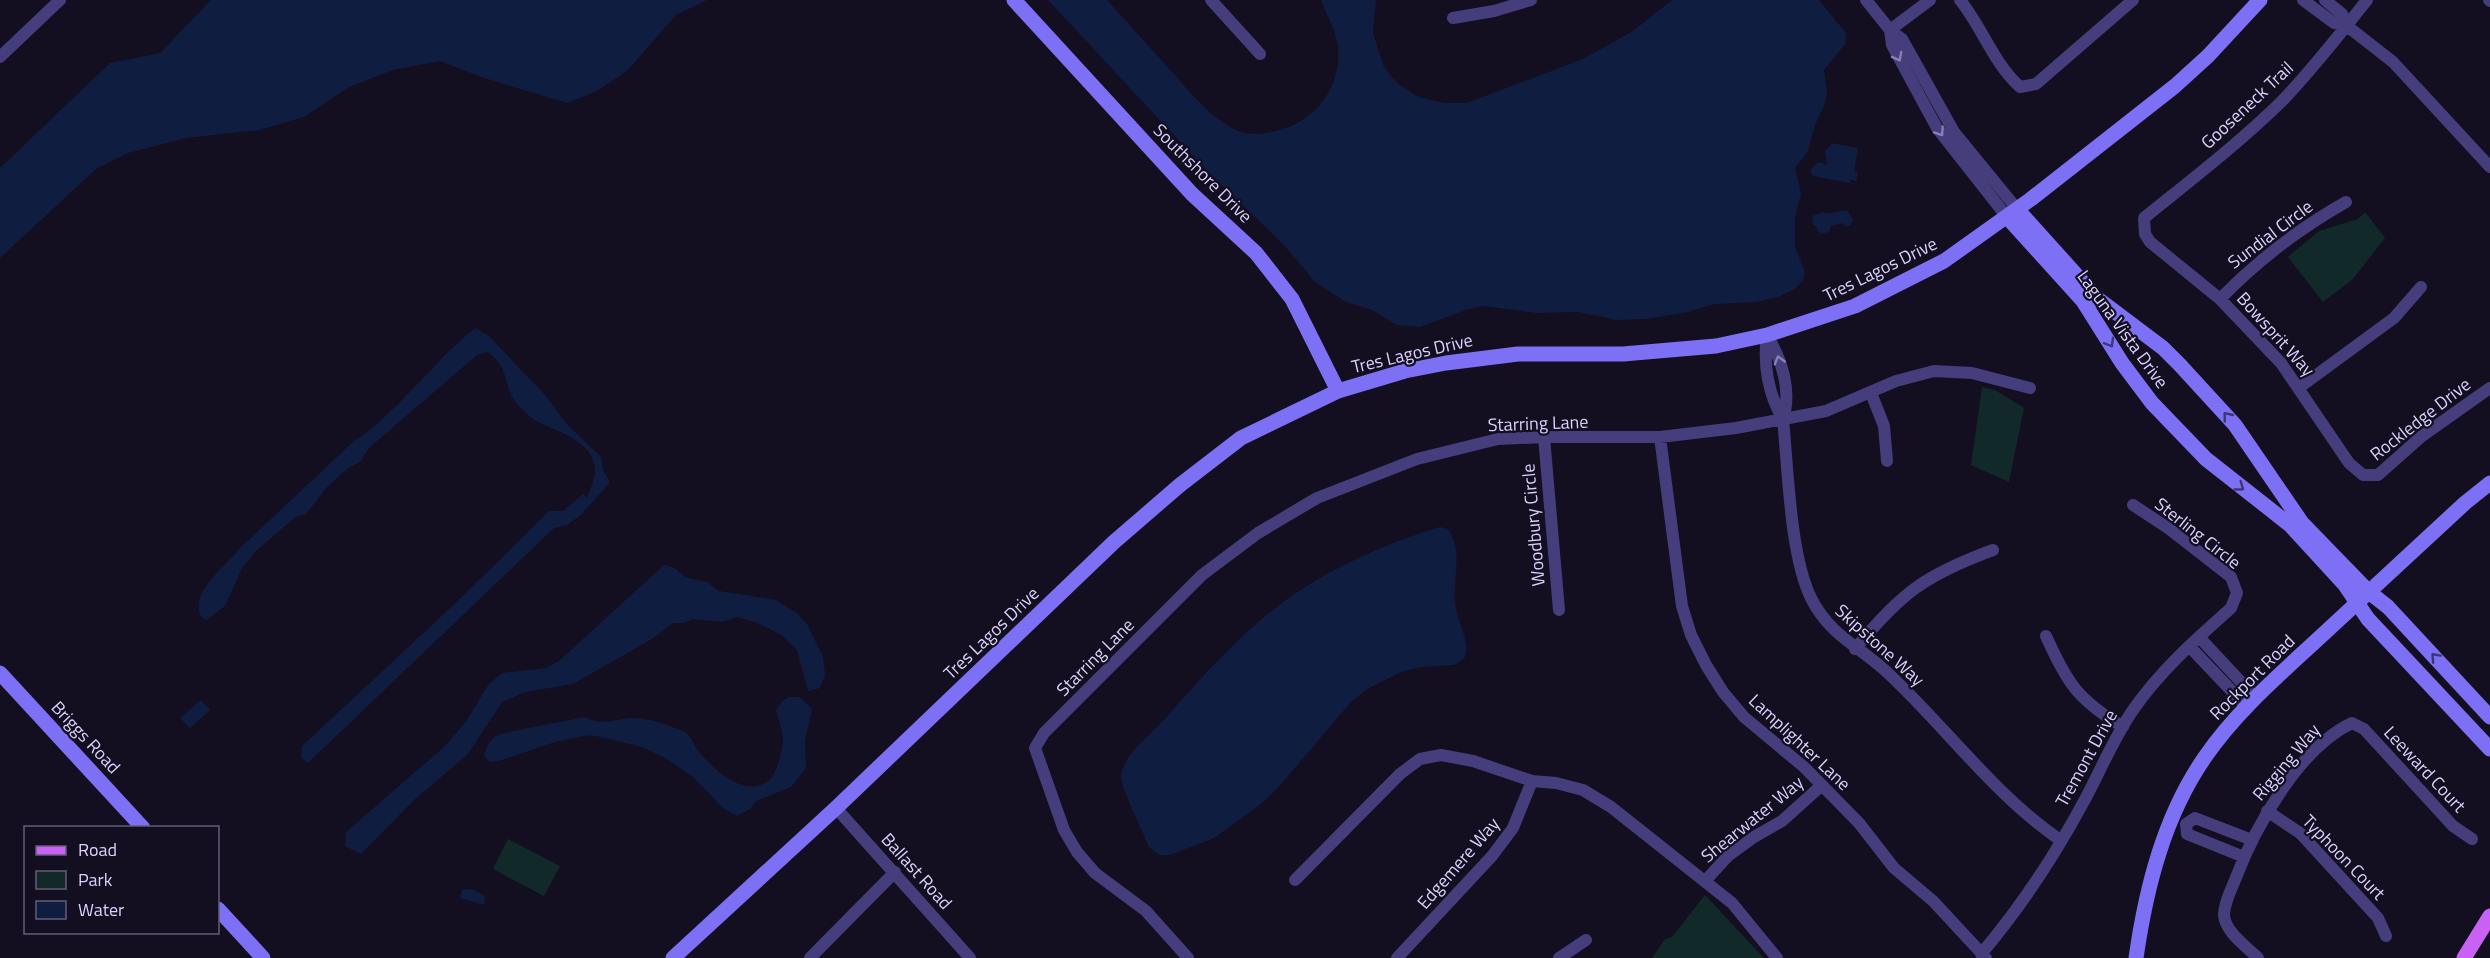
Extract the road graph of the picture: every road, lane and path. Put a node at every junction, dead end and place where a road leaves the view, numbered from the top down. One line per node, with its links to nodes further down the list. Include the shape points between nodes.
1 (60, 0): 17 (street)
2 (1014, 0): 28 (street, Southshore Drive, via 1192,194 1256,253 1292,299)
3 (1211, 0): 16 (street)
4 (1532, 0): 13 (street)
5 (1866, 0): 15 (street, Laguna Vista Drive)
6 (1930, 0): 15 (street)
7 (1960, 0): 8 (street, via 2007,75 2020,87 2036,84)
8 (2133, 0)
9 (2260, 0): 20 (street, Tres Lagos Drive, via 2175,86)
10 (2303, 0): 14 (street, via 2334,23)
11 (2325, 0): 14 (street, via 2342,14)
12 (2367, 0): 14 (street, Gooseneck Trail)
13 (1453, 18)
14 (2347, 26): 18 (street, via 2393,62); 21 (street, Gooseneck Trail, via 2281,101 2144,218)
15 (1890, 30): 20 (street, Laguna Vista Drive, via 1902,39 1954,132)
16 (1260, 54)
17 (0, 57)
18 (2490, 167)
19 (2346, 202): 23 (street, Sundial Circle, via 2313,221 2251,268)
20 (2012, 213): 24 (street, Tres Lagos Drive, via 1944,261 1891,290 1821,319); 38 (street, Laguna Vista Drive, one-way to 20, via 2302,523 2221,409 2163,348 2085,287); 40 (street, Laguna Vista Drive, one-way to 40, via 2083,301 2152,403 2214,467 2290,525)
21 (2143, 225): 23 (street, Bowsprit Way, via 2150,243)
22 (2421, 287): 25 (street, via 2394,318)
23 (2220, 299): 25 (street, Bowsprit Way)
24 (1767, 335): 28 (street, Tres Lagos Drive, via 1655,353 1488,356 1405,371); 30 (street, Skipstone Way, via 1777,353 1787,394)
25 (2300, 387): 34 (street, Bowsprit Way, via 2349,463)
26 (2030, 388): 29 (street, Starring Lane, via 1955,370 1914,375)
27 (2490, 388): 34 (street, Rockledge Drive, via 2430,430 2378,475)
28 (1338, 391): 56 (street, Tres Lagos Drive, via 1241,438 1180,484 1114,542)
29 (1871, 393): 30 (street, Starring Lane, via 1826,411); 33 (street, via 1884,426)
30 (1783, 419): 32 (street, Starring Lane); 45 (street, Skipstone Way, via 1804,579 1820,613)
31 (1544, 436): 32 (street, Starring Lane); 41 (street, Woodbury Circle); 78 (street, Starring Lane, via 1476,443 1417,459 1317,498 1258,533 1202,575 1044,733 1035,748 1064,830 1077,852 1095,873 1146,911)
32 (1660, 437): 55 (street, Lamplighter Lane, via 1676,571 1691,635 1723,693 1744,717)
33 (1887, 461)
34 (2370, 476)
35 (2490, 483): 38 (street, Rockport Road)
36 (2133, 505): 39 (street, Sterling Circle, via 2231,577)
37 (1993, 550): 45 (street, via 1925,579 1882,616)
38 (2369, 592): 40 (street, Rockport Road); 50 (street, Laguna Vista Drive, one-way to 38, via 2388,607)
39 (2237, 593): 43 (street, Tremont Drive, via 2231,608)
40 (2357, 603): 49 (street, Rockport Road); 53 (street, Laguna Vista Drive)
41 (1559, 610)
42 (2046, 636): 52 (street, via 2069,684 2099,712)
43 (2199, 637): 44 (street, Tremont Drive); 46 (street)
44 (2189, 646): 48 (street); 52 (street, Tremont Drive, via 2157,678)
45 (1856, 649): 62 (street, Skipstone Way, via 1893,678 2015,806)
46 (2226, 665): 48 (street); 49 (street)
47 (0, 673): 59 (street, Briggs Road)
48 (2216, 675): 49 (street)
49 (2250, 702): 58 (street, Rockport Road, via 2204,758)
50 (2490, 717)
51 (2352, 723): 57 (street, Rigging Way, via 2337,730 2298,770); 61 (street, Leeward Court, via 2364,729 2453,826)
52 (2123, 727): 62 (street, Tremont Drive)
53 (2490, 749)
54 (1532, 782): 67 (street, via 1473,760 1442,755 1420,759 1400,774); 68 (street, via 1583,790); 79 (street, Edgemere Way, via 1513,828 1492,856)
55 (1821, 785): 68 (street, Shearwater Way, via 1782,821 1728,856); 73 (street, Lamplighter Lane, via 1859,823 1894,868 1933,902)
56 (836, 808): 66 (street, Ballast Road); 75 (street, Tres Lagos Drive)
57 (2267, 811): 63 (street, Rigging Way); 71 (street, Typhoon Court, via 2300,833 2378,918)
58 (2179, 821): 60 (street, via 2195,818); 64 (street, via 2187,834); 82 (street, Rockport Road, via 2158,853 2141,919)
59 (141, 826)
60 (2217, 827): 63 (street); 64 (street)
61 (2472, 839)
62 (2060, 840): 73 (street, Tremont Drive)
63 (2252, 840): 65 (street, Rigging Way)
64 (2210, 844): 65 (street)
65 (2244, 858): 83 (street, Rigging Way, via 2224,916 2229,929)
66 (895, 872): 76 (street); 77 (street, Ballast Road)
67 (1295, 880)
68 (1706, 880): 81 (street, via 1732,903)
69 (219, 910): 74 (street)
70 (2490, 916): 84 (main road)
71 (2386, 936)
72 (1586, 940): 80 (street)
73 (1983, 956)
74 (263, 958)
75 (673, 958)
76 (810, 958)
77 (970, 958)
78 (1188, 958)
79 (1396, 958)
80 (1559, 958)
81 (1777, 958)
82 (2136, 958)
83 (2258, 958)
84 (2464, 958)

